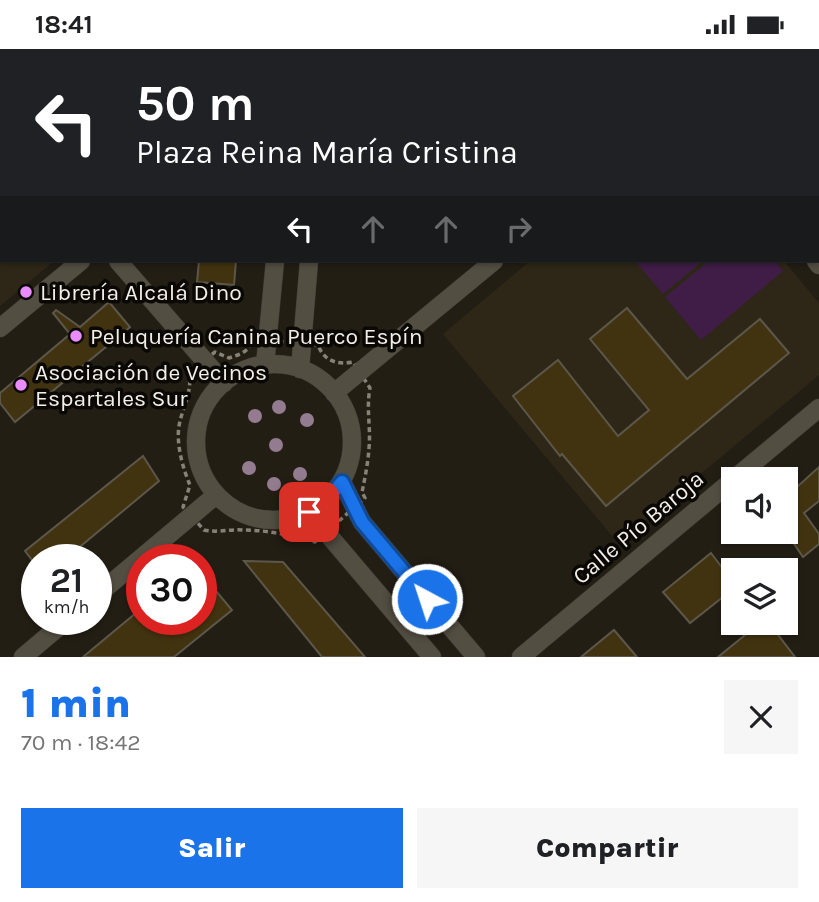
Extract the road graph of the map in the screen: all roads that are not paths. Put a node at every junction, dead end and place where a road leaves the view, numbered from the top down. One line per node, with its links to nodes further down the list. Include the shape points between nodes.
1 (80, 263): 6 (street)
2 (120, 263): 9 (street)
3 (275, 263): 7 (street)
4 (309, 263): 8 (street)
5 (492, 263): 10 (street)
6 (0, 328)
7 (265, 365): 8 (street); 9 (street)
8 (300, 369): 10 (street)
9 (224, 383): 13 (street, via 208,401 196,449)
10 (334, 393): 12 (street, via 350,421 352,441)
11 (819, 408): 20 (street, Calle Pío Baroja)
12 (342, 482): 14 (street); 19 (street, via 362,522)
13 (216, 495): 14 (street, via 246,515 271,520); 15 (street)
14 (309, 512): 18 (street)
15 (112, 583)
16 (49, 635): 17 (street)
17 (23, 657)
18 (432, 657)
19 (476, 657)
20 (521, 657)

